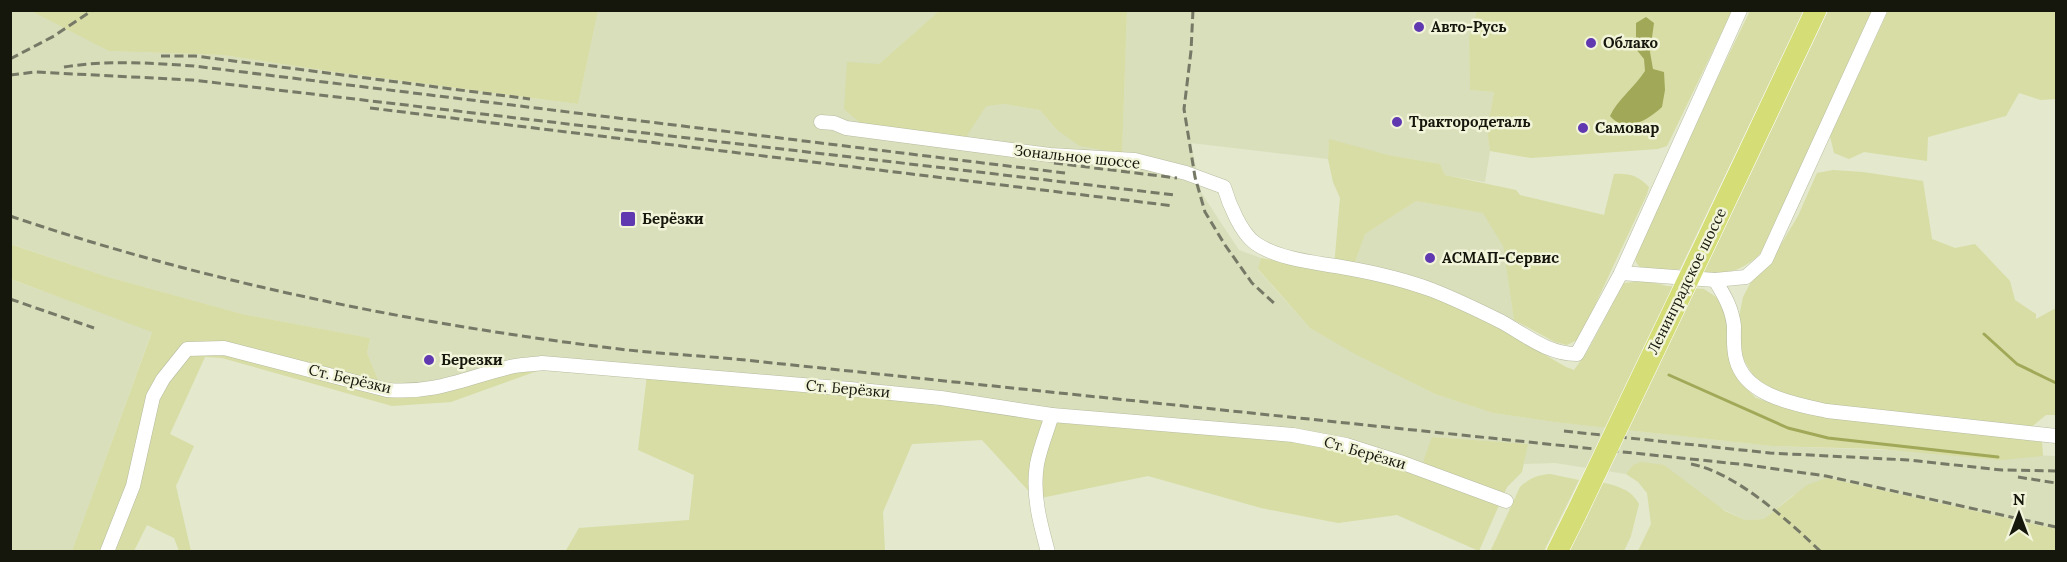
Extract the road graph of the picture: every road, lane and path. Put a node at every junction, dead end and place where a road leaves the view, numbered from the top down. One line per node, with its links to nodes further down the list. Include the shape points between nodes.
1 (1816, 10): 12 (highway, Ленинградское шоссе, bridge)
2 (1880, 10): 6 (street, via 1766,259 1746,277)
3 (1736, 12): 5 (street)
4 (821, 122): 5 (street, Зональное шоссе, via 1050,155 1135,160 1186,173 1224,187 1244,230 1252,242 1264,249 1306,262 1380,274 1432,290 1563,354 1577,354)
5 (1621, 273): 6 (street)
6 (1715, 280): 8 (street, via 1729,303 1736,360 1755,387 1772,395 1827,411)
7 (1052, 415): 9 (street, Ст. Берёзки, via 1335,442); 10 (street, Ст. Берёзки, via 941,398 542,363 512,366 449,386 395,390 224,348 187,349 153,396 133,486); 11 (street, via 1037,463 1036,481)
8 (2056, 436)
9 (1506, 501)
10 (107, 552)
11 (1047, 552)
12 (1557, 552)

